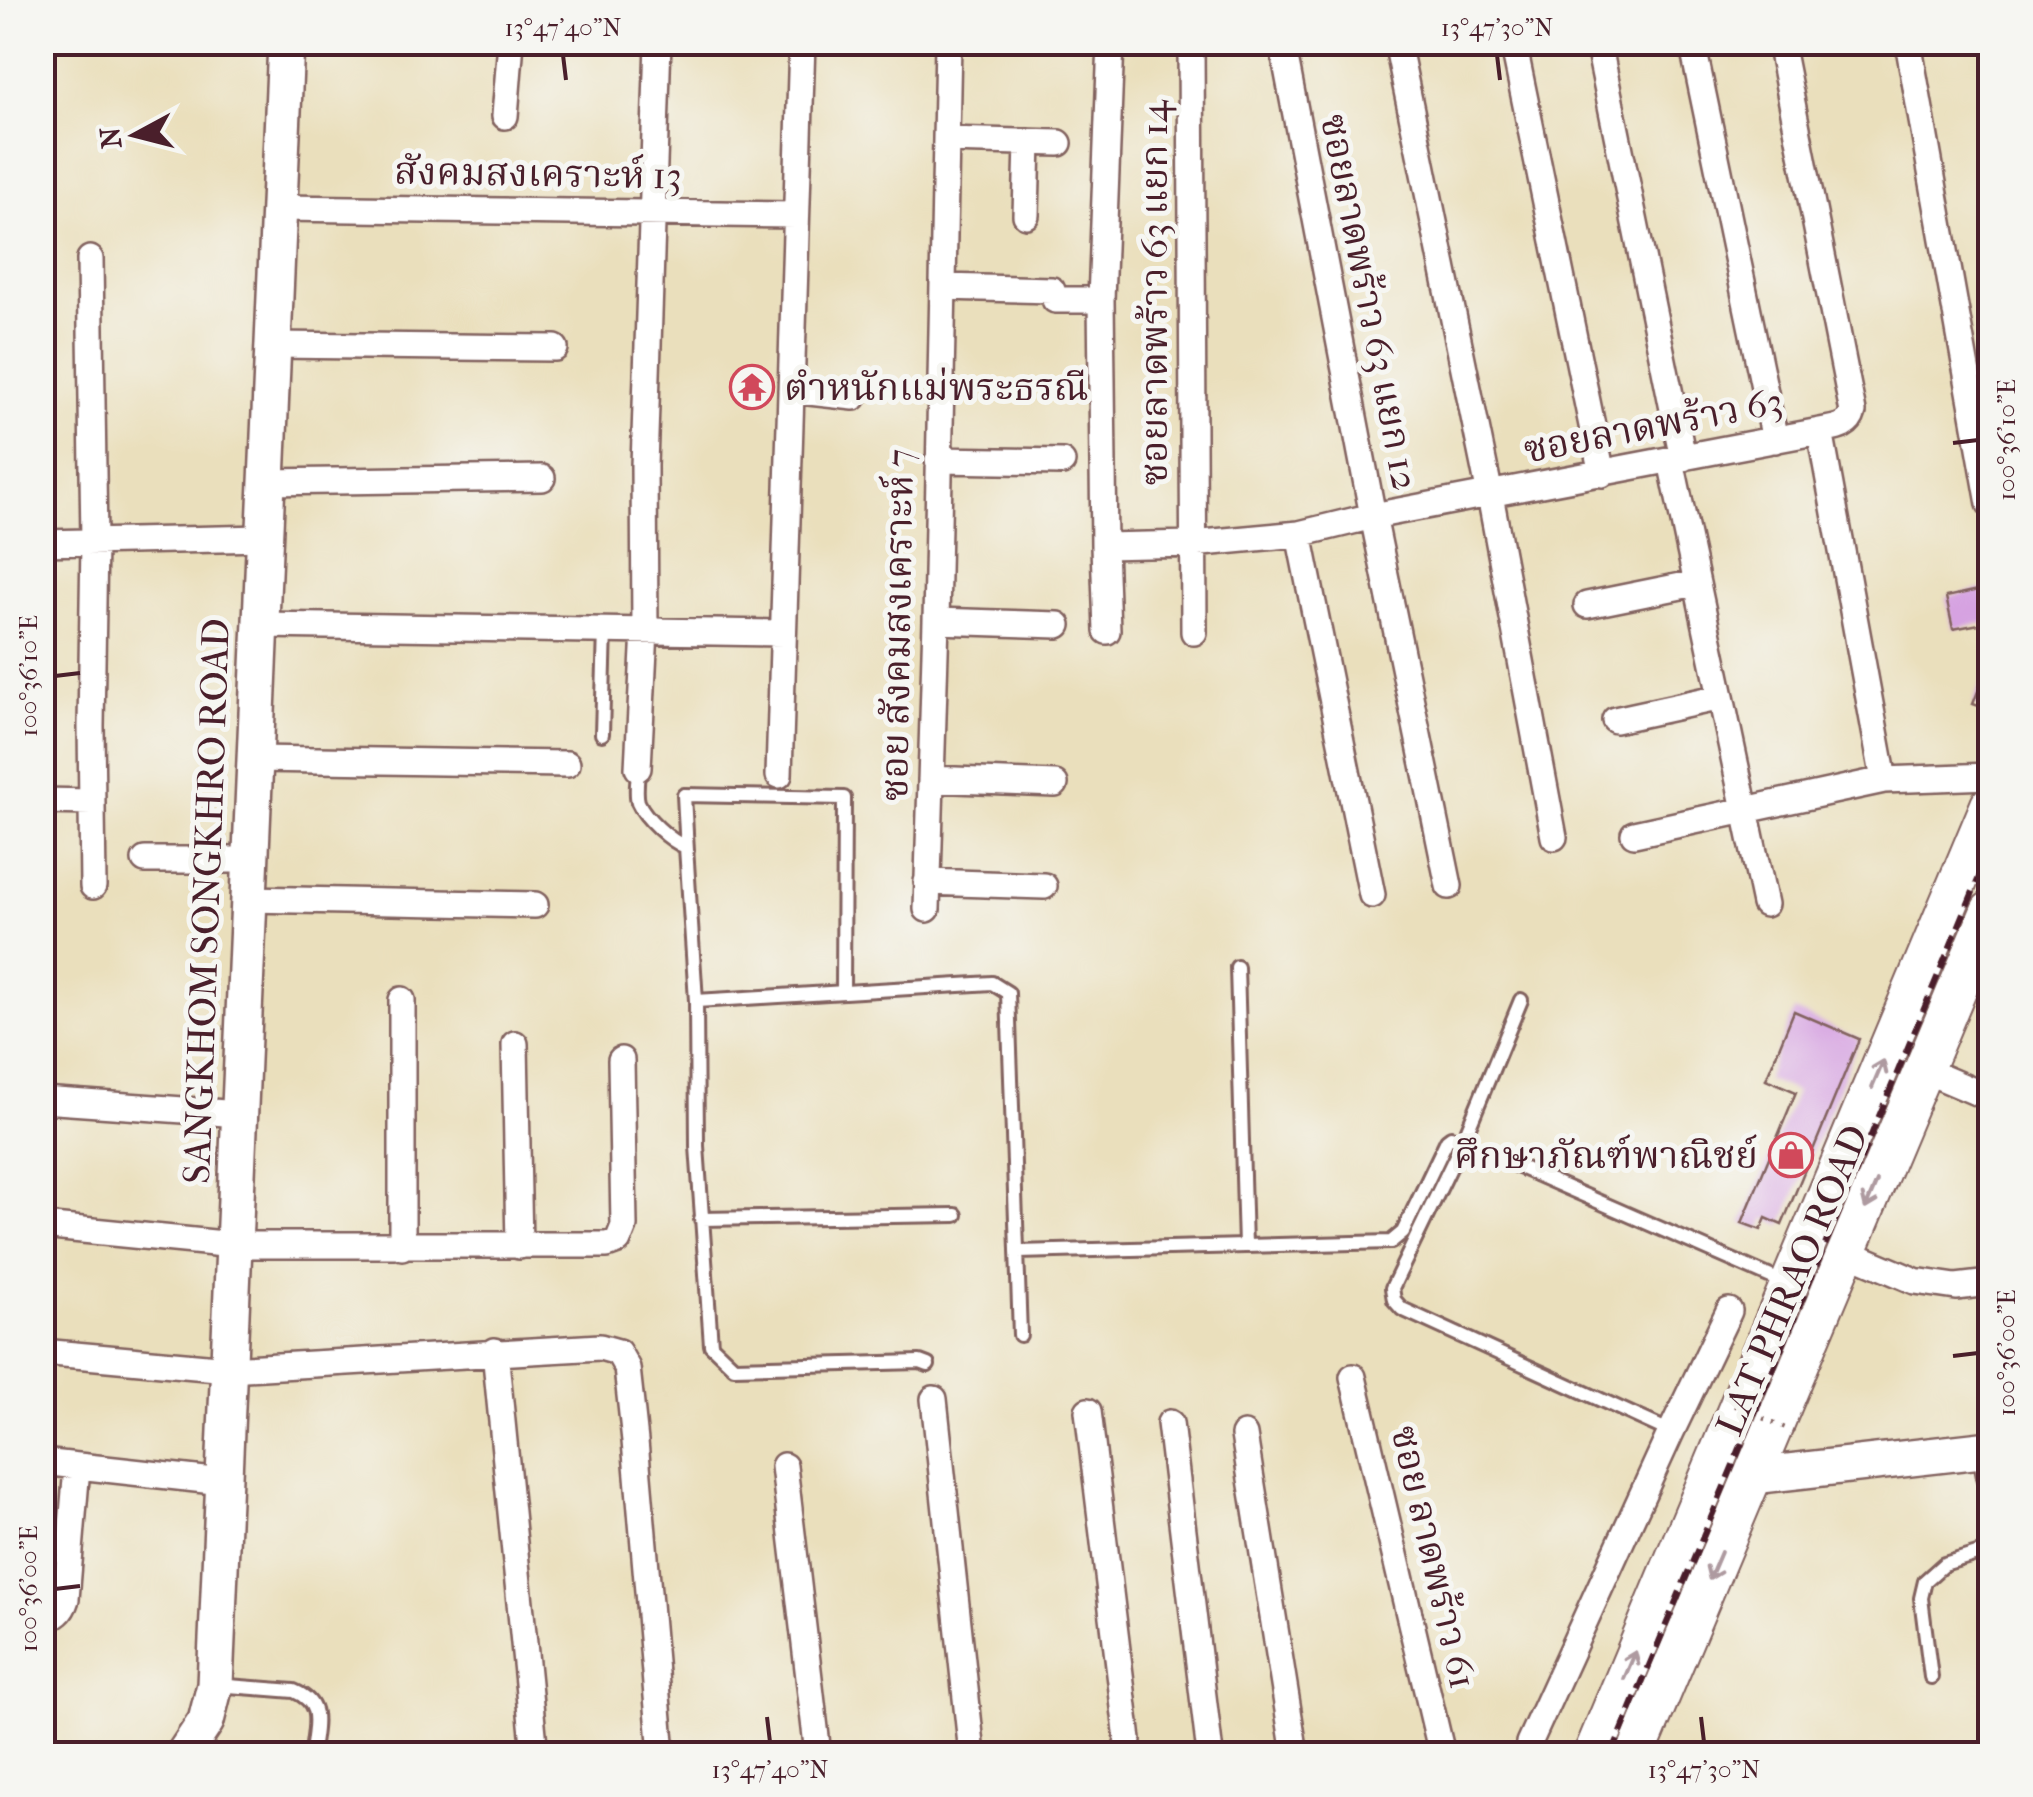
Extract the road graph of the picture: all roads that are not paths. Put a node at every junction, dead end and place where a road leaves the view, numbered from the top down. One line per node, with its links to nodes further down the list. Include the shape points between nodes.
1 (286, 42): 19 (main road, SANGKHOM SONGKHRO ROAD)
2 (511, 42): 15 (street)
3 (658, 42): 20 (street)
4 (802, 42): 21 (street)
5 (948, 42): 16 (street, ซอย สังคมสงเคราะห์ 7)
6 (1111, 42): 25 (street)
7 (1190, 42): 45 (street, ซอยลาดพร้าว 63 แยก 14)
8 (1282, 42): 40 (street, ซอยลาดพร้าว 63 แยก 12)
9 (1397, 42): 38 (street)
10 (1513, 42): 35 (street)
11 (1598, 42): 32 (street)
12 (1692, 42): 31 (street)
13 (1780, 42): 30 (street, via 1853,412 1845,425)
14 (1908, 42): 39 (street)
15 (505, 116)
16 (946, 140): 17 (street); 24 (street, ซอย สังคมสงเคราะห์ 7)
17 (1028, 142): 18 (street); 22 (street)
18 (1059, 143)
19 (279, 208): 20 (street, สังคมสงเคราะห์ 13); 26 (main road, SANGKHOM SONGKHRO ROAD)
20 (653, 211): 21 (street, สังคมสงเคราะห์ 13); 53 (street)
21 (796, 214): 28 (street)
22 (1026, 214)
23 (90, 259): 43 (street)
24 (942, 287): 25 (street, via 1052,290 1054,300); 33 (street, ซอย สังคมสงเคราะห์ 7)
25 (1101, 300): 46 (street)
26 (273, 346): 27 (street); 37 (main road, SANGKHOM SONGKHRO ROAD)
27 (555, 348)
28 (791, 390): 29 (street); 56 (street)
29 (854, 397)
30 (1820, 431): 31 (street, ซอยลาดพร้าว 63); 66 (street, ซอยลาดพร้าว 63)
31 (1775, 440): 32 (street, ซอยลาดพร้าว 63)
32 (1677, 459): 35 (street, ซอยลาดพร้าว 63); 47 (street)
33 (938, 460): 34 (street); 49 (street, ซอย สังคมสงเคราะห์ 7)
34 (1062, 462)
35 (1602, 474): 38 (street, ซอยลาดพร้าว 63)
36 (542, 478): 37 (street)
37 (267, 482): 42 (main road, SANGKHOM SONGKHRO ROAD)
38 (1490, 495): 40 (street, ซอยลาดพร้าว 63); 73 (street)
39 (1990, 504)
40 (1374, 516): 41 (street, ซอยลาดพร้าว 63); 80 (street, ซอยลาดพร้าว 63 แยก 12)
41 (1299, 534): 45 (street, ซอยลาดพร้าว 63); 81 (street)
42 (264, 538): 43 (street); 51 (main road, SANGKHOM SONGKHRO ROAD)
43 (94, 542): 44 (street); 69 (street)
44 (42, 543)
45 (1192, 544): 46 (street, ซอยลาดพร้าว 63); 55 (street, ซอยลาดพร้าว 63 แยก 14)
46 (1104, 546): 54 (street)
47 (1696, 583): 48 (street); 57 (street)
48 (1587, 605)
49 (936, 621): 50 (street); 65 (street, ซอย สังคมสงเคราะห์ 7)
50 (1058, 625)
51 (261, 626): 52 (street); 60 (main road, SANGKHOM SONGKHRO ROAD)
52 (605, 629): 53 (street); 59 (lane)
53 (644, 630): 56 (street); 62 (street)
54 (1107, 631)
55 (1194, 632)
56 (782, 633): 63 (street)
57 (1721, 697): 58 (street); 71 (street)
58 (1614, 720)
59 (602, 734)
60 (255, 760): 61 (street); 76 (main road, SANGKHOM SONGKHRO ROAD)
61 (568, 764)
62 (638, 768): 74 (lane, via 640,804)
63 (779, 775)
64 (1990, 776): 66 (street)
65 (931, 779): 67 (street); 77 (street, ซอย สังคมสงเคราะห์ 7)
66 (1884, 780): 71 (street)
67 (1055, 784)
68 (42, 800): 69 (street)
69 (92, 802): 78 (street)
70 (1990, 805): 109 (main road, LAT PHRAO ROAD, one-way to 70)
71 (1746, 810): 72 (street); 83 (street)
72 (1634, 834)
73 (1554, 837)
74 (687, 851): 88 (lane, via 684,795 844,798); 90 (lane)
75 (144, 860): 76 (street)
76 (250, 860): 82 (main road, SANGKHOM SONGKHRO ROAD)
77 (928, 882): 79 (street); 85 (street, ซอย สังคมสงเคราะห์ 7)
78 (93, 886)
79 (1044, 886)
80 (1450, 886)
81 (1372, 895)
82 (249, 899): 84 (street); 97 (main road, SANGKHOM SONGKHRO ROAD)
83 (1765, 904)
84 (535, 905)
85 (927, 909)
86 (1990, 911): 94 (main road, LAT PHRAO ROAD)
87 (1237, 967): 104 (lane)
88 (843, 992): 90 (lane); 106 (lane, via 992,983 1008,993)
89 (402, 1000): 105 (street)
90 (696, 1000): 100 (lane)
91 (1521, 1000): 98 (lane)
92 (515, 1044): 103 (street)
93 (621, 1060): 103 (street, via 624,1226 618,1241)
94 (1924, 1070): 95 (street); 107 (main road, LAT PHRAO ROAD, one-way to 107)
95 (1990, 1098)
96 (42, 1100): 97 (street)
97 (240, 1114): 102 (main road, SANGKHOM SONGKHRO ROAD)
98 (1463, 1141): 104 (lane, via 1447,1140 1403,1232 1391,1242); 109 (lane); 120 (lane, via 1392,1288 1394,1300)
99 (956, 1215): 100 (lane)
100 (701, 1219): 114 (lane, via 711,1344 734,1367)
101 (42, 1226): 102 (street)
102 (234, 1245): 105 (street); 115 (main road, SANGKHOM SONGKHRO ROAD)
103 (519, 1246): 105 (street)
104 (1245, 1246): 106 (lane)
105 (402, 1247)
106 (1018, 1252): 111 (lane)
107 (1847, 1252): 108 (street, via 1916,1281 1956,1287); 127 (main road, LAT PHRAO ROAD)
108 (1990, 1282)
109 (1790, 1285): 124 (main road, LAT PHRAO ROAD)
110 (1729, 1311): 120 (street)
111 (1020, 1334)
112 (42, 1352): 115 (street)
113 (495, 1352): 115 (street); 136 (street); 137 (street, via 600,1347 618,1352 627,1368)
114 (928, 1364)
115 (228, 1369): 128 (main road, SANGKHOM SONGKHRO ROAD)
116 (1353, 1377): 143 (street, ซอย ลาดพร้าว 61)
117 (934, 1399): 139 (street)
118 (1088, 1411): 140 (street)
119 (1170, 1423): 141 (street)
120 (1671, 1432): 133 (street)
121 (1244, 1435): 142 (street)
122 (1989, 1458): 127 (main road)
123 (42, 1462): 126 (street)
124 (1715, 1464): 127 (main road); 144 (main road, LAT PHRAO ROAD, one-way to 124)
125 (784, 1466): 138 (street)
126 (77, 1467): 128 (street); 130 (street, via 66,1599 57,1615)
127 (1753, 1476): 145 (main road, LAT PHRAO ROAD, one-way to 145)
128 (223, 1482): 132 (main road, SANGKHOM SONGKHRO ROAD)
129 (1990, 1550): 131 (lane, via 1944,1564 1925,1580 1921,1598)
130 (42, 1620)
131 (1932, 1677)
132 (214, 1685): 134 (main road, SANGKHOM SONGKHRO ROAD, via 206,1720); 135 (lane, via 305,1696 316,1712)
133 (1529, 1743)
134 (184, 1754)
135 (312, 1754)
136 (535, 1754)
137 (662, 1754)
138 (818, 1754)
139 (972, 1754)
140 (1125, 1754)
141 (1210, 1754)
142 (1295, 1754)
143 (1442, 1754)
144 (1592, 1754)
145 (1636, 1754)

